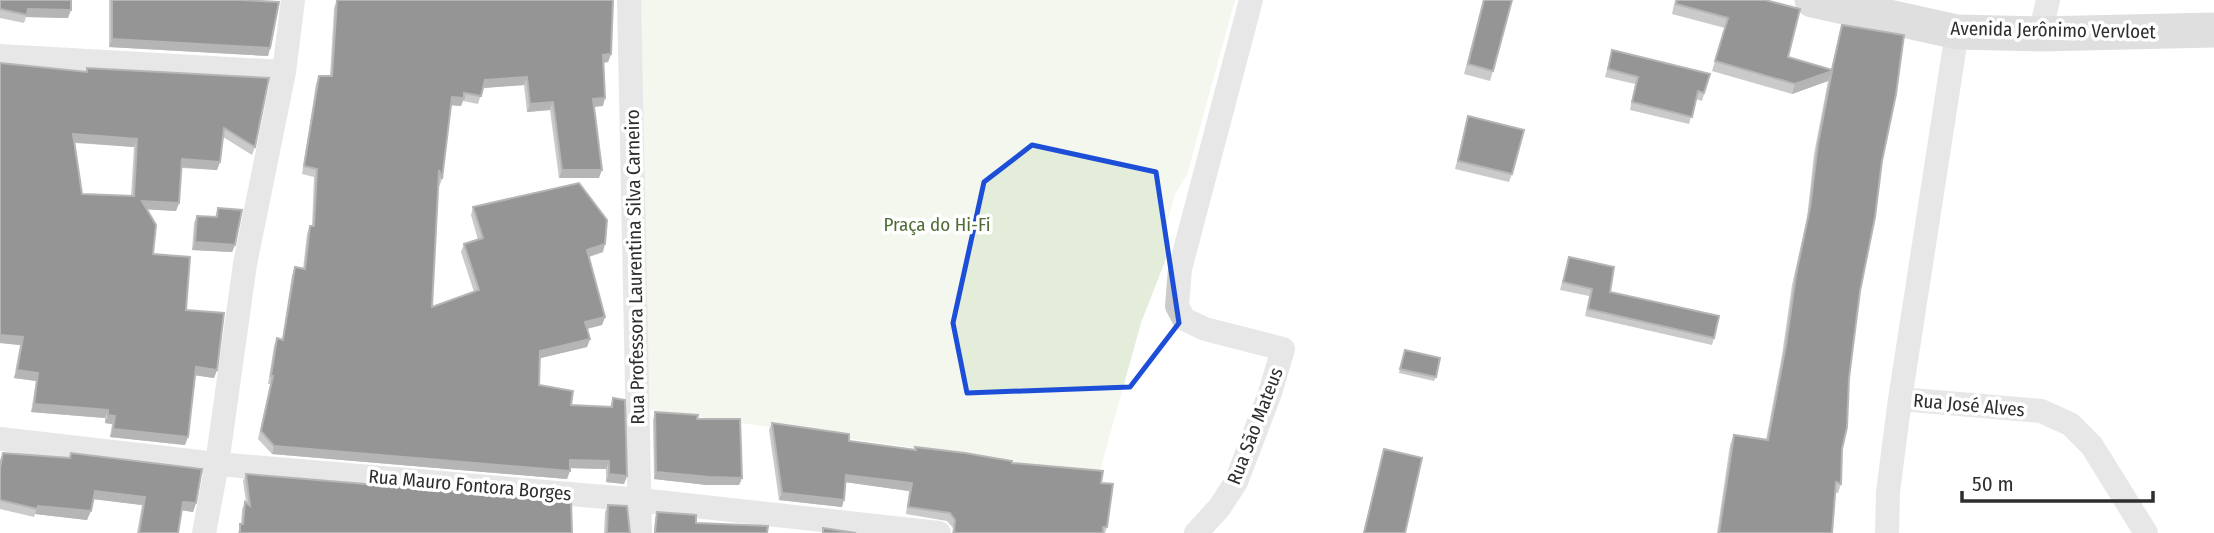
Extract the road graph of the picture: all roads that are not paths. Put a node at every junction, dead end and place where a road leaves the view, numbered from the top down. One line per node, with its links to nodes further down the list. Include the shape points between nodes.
1 (293, 0): 10 (street)
2 (629, 0): 14 (street, Rua Professora Laurentina Silva Carneiro)
3 (1251, 0): 18 (street, Rua São Mateus, via 1180,269 1177,306 1184,319 1205,329 1283,349 1236,482)
4 (2048, 0): 8 (street)
5 (1832, 3): 7 (street, Avenida Jerônimo Vervloet)
6 (2214, 30): 8 (street, Avenida Jerônimo Vervloet)
7 (1957, 32): 8 (street, Avenida Jerônimo Vervloet); 11 (street)
8 (2040, 34)
9 (0, 56): 10 (street)
10 (284, 72): 13 (street, via 245,264)
11 (1900, 399): 19 (street); 20 (street, Rua José Alves, via 2041,411 2070,424 2092,446)
12 (0, 439): 13 (street, Rua Mauro Fontora Borges)
13 (217, 464): 14 (street, Rua Mauro Fontora Borges); 15 (street)
14 (641, 500): 16 (street, Rua Professora Laurentina Silva Carneiro); 17 (street, Rua Mauro Fontora Borges)
15 (204, 533)
16 (640, 533)
17 (939, 533)
18 (1196, 533)
19 (1887, 533)
20 (2146, 533)

